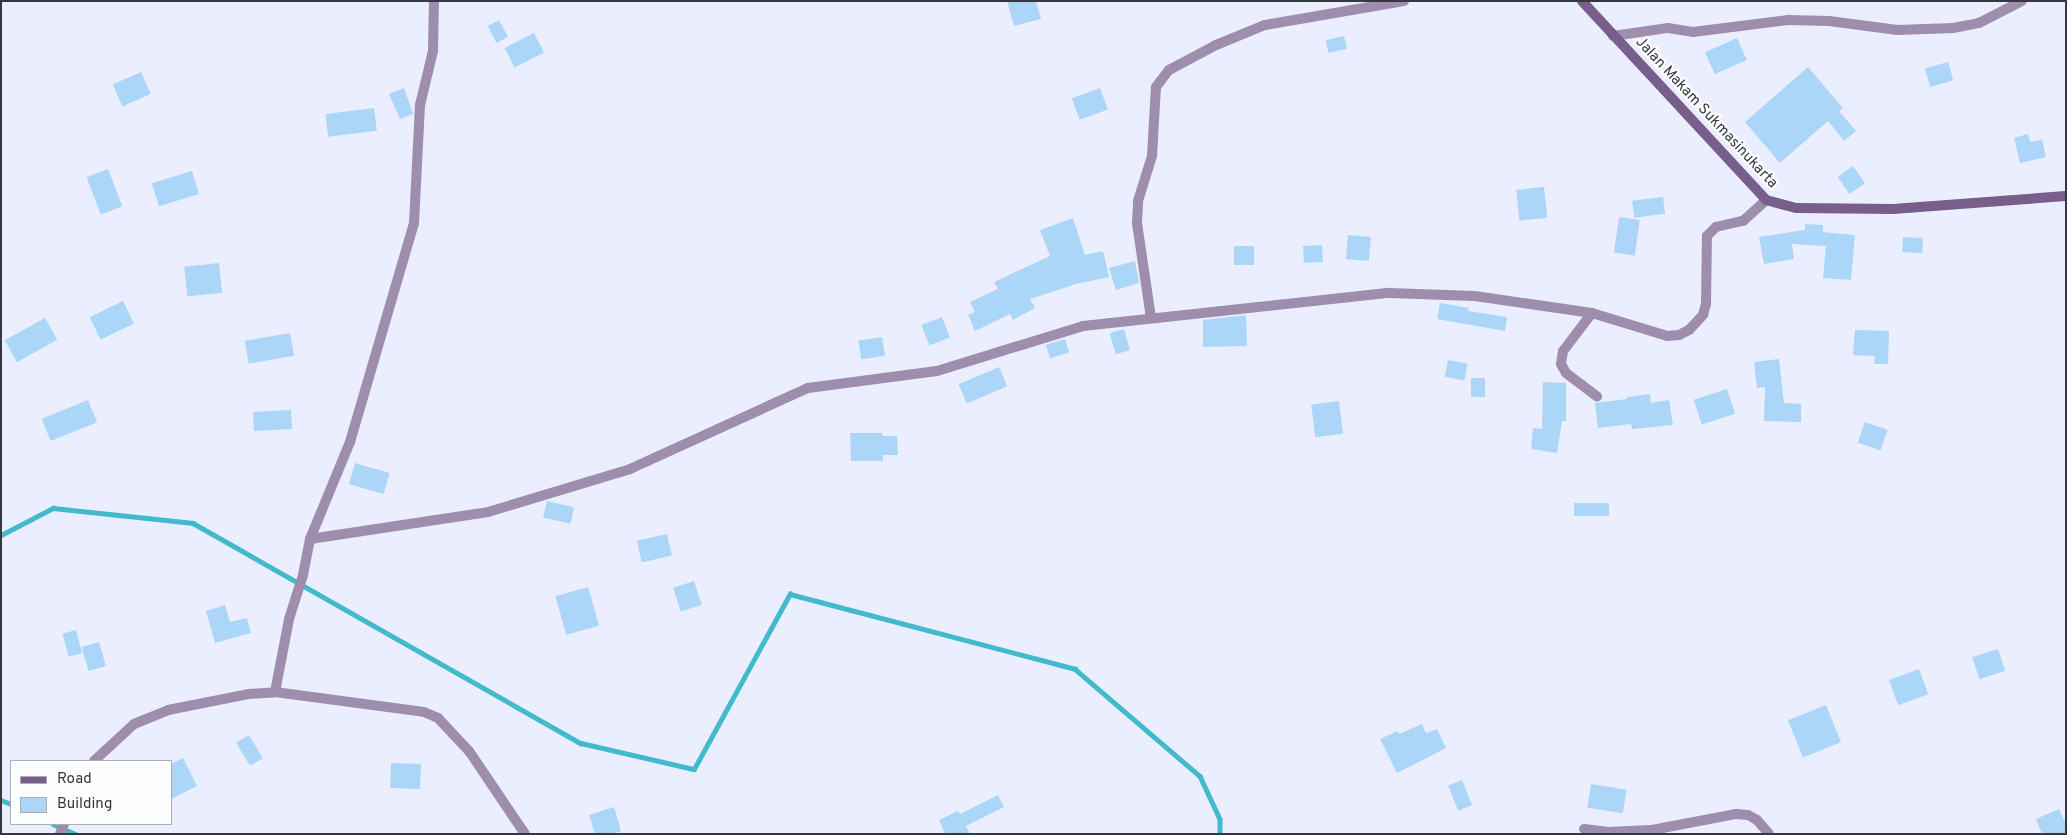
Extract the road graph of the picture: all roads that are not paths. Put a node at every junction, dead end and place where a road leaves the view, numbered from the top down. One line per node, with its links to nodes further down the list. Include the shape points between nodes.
1 (434, 1): 11 (street, via 433,51 420,105 414,223 350,442)
2 (1404, 1): 9 (street, via 1265,25 1216,45 1170,70 1160,81 1152,113 1152,156 1138,201 1137,223)
3 (1582, 1): 5 (street, Jalan Makam Sukmasinukarta)
4 (2022, 1): 5 (street, via 1979,24 1953,28 1897,30 1829,21 1788,20 1693,32 1668,28)
5 (1613, 36): 7 (street, Jalan Makam Sukmasinukarta)
6 (2066, 196): 7 (street, Jalan Makam Sukmasinukarta, via 1894,209 1818,210)
7 (1766, 200): 8 (street, via 1743,221 1716,227 1707,236 1706,304 1703,315 1690,330 1679,336 1667,336)
8 (1592, 313): 9 (street, via 1475,296 1389,293); 10 (street, via 1563,351 1562,364 1566,373)
9 (1151, 318): 11 (street, via 1083,326 937,371 808,388 630,469 488,512)
10 (1597, 396)
11 (310, 539): 12 (street, via 289,619)
12 (275, 692): 13 (street, via 168,710 134,724); 15 (street, via 424,712 438,718 469,751)
13 (95, 760)
14 (1584, 829): 16 (street, via 1607,832 1652,830 1736,814 1757,820)
15 (525, 834)
16 (1769, 834)

